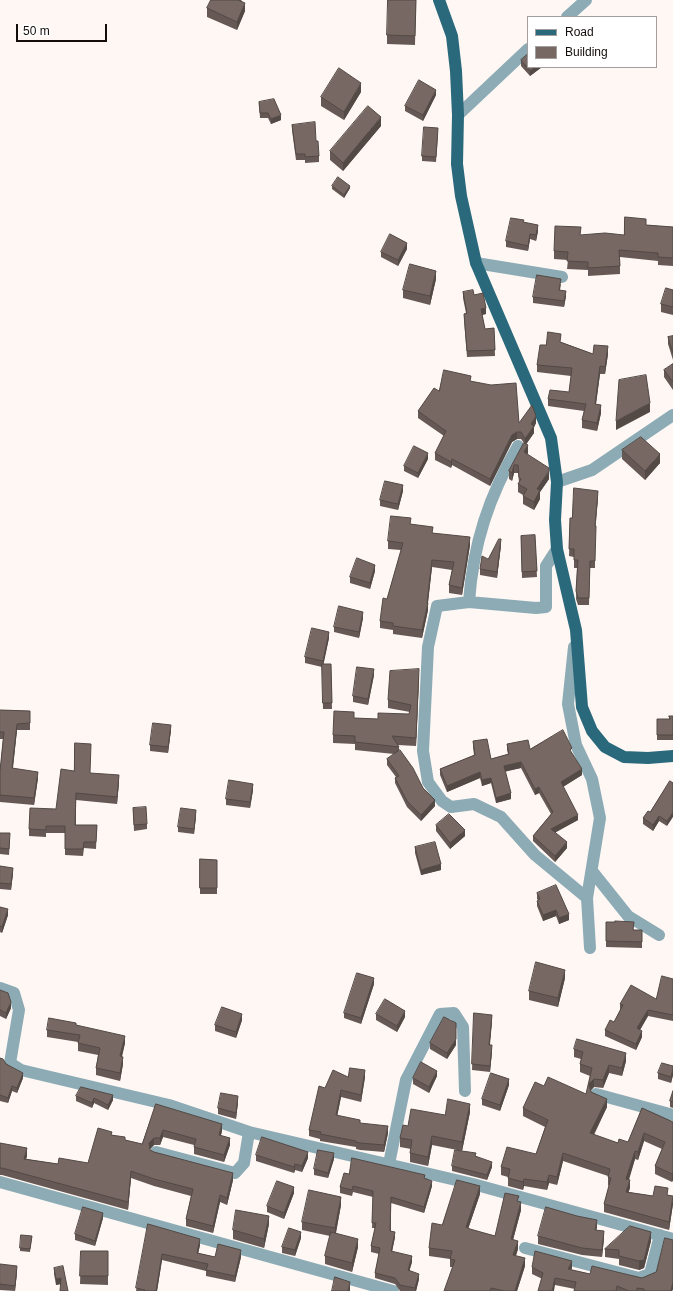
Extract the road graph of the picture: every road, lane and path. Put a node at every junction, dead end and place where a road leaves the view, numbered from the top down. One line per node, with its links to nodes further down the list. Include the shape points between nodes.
1 (440, 0): 5 (main road, via 452,36)
2 (586, 0): 3 (street)
3 (567, 16)
4 (527, 50): 5 (street)
5 (458, 115): 6 (main road, via 457,164 461,196)
6 (476, 263): 7 (street); 10 (main road, via 551,438)
7 (562, 277)
8 (673, 415): 10 (street, via 592,470)
9 (518, 446): 12 (street, via 498,485 484,522 471,569)
10 (557, 482): 11 (main road)
11 (557, 549): 12 (street, via 546,566 546,607); 13 (main road)
12 (469, 602): 16 (street, via 437,606 428,647 423,751 428,782 442,802 451,807 474,804 501,817 535,855)
13 (576, 630): 14 (main road, via 582,707 592,731 605,747 624,757); 15 (street, via 568,704 576,745 592,779 600,818)
14 (673, 756)
15 (592, 871): 16 (street); 17 (street, via 628,916)
16 (587, 898): 18 (street)
17 (659, 935)
18 (590, 948)
19 (0, 988): 23 (street, via 14,993 19,1010 10,1063 21,1070 169,1105)
20 (465, 1090): 25 (street, via 463,1027 454,1014 440,1014 406,1080)
21 (596, 1094): 22 (street)
22 (673, 1115)
23 (249, 1132): 24 (street, via 244,1163 235,1173); 25 (street)
24 (156, 1152)
25 (389, 1164): 27 (street, via 473,1184)
26 (0, 1182): 30 (street)
27 (660, 1236): 28 (street); 29 (street, via 650,1274 639,1278)
28 (673, 1239)
29 (525, 1248)
30 (393, 1291)

